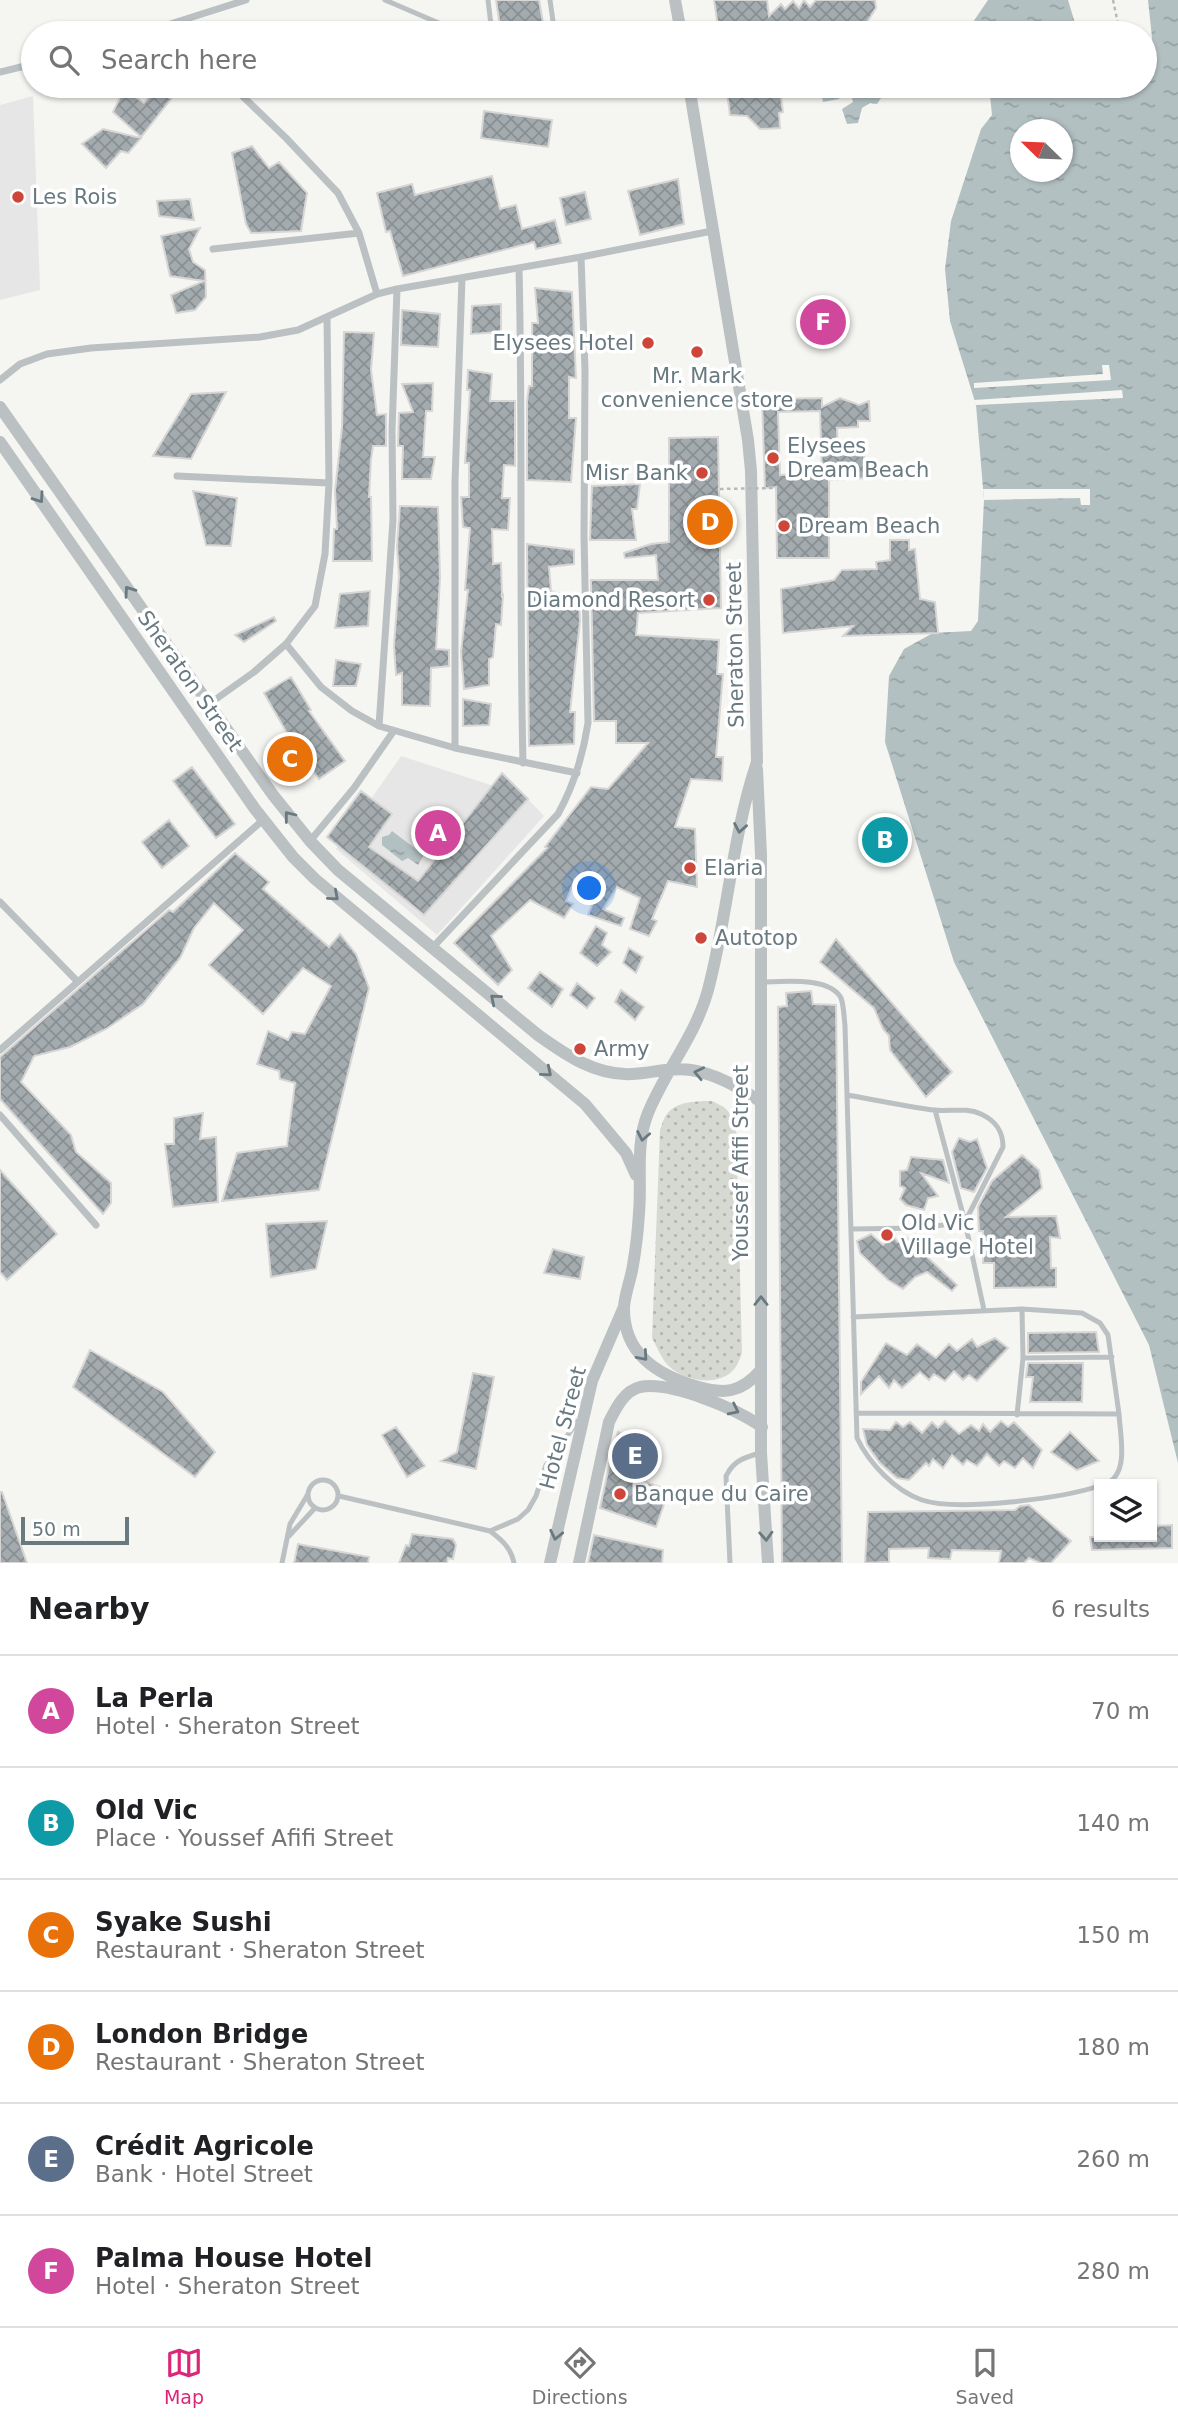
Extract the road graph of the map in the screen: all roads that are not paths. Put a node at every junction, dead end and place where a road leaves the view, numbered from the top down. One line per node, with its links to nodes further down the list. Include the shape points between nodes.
1 (246, 0): 6 (street)
2 (385, 0): 7 (lane)
3 (488, 0): 8 (lane)
4 (550, 0): 9 (lane)
5 (676, 0): 10 (street)
6 (181, 21)
7 (434, 21)
8 (491, 21)
9 (553, 21)
10 (679, 21)
11 (21, 67): 12 (street)
12 (0, 72)
13 (244, 98): 16 (street, via 338,193)
14 (691, 98): 15 (street, Sheraton Street)
15 (712, 231): 18 (street); 34 (street, Sheraton Street, via 751,471)
16 (359, 233): 17 (street); 22 (street)
17 (213, 249)
18 (581, 257): 19 (street); 36 (street, via 588,723)
19 (519, 268): 20 (street); 35 (street)
20 (462, 278): 21 (street); 33 (street, via 455,481)
21 (397, 289): 22 (street); 31 (street, via 393,520)
22 (377, 294): 23 (street)
23 (327, 317): 24 (street, via 298,330 260,337 47,354 20,364); 28 (street)
24 (0, 380)
25 (0, 407): 30 (street, Sheraton Street, one-way to 25)
26 (0, 442): 37 (street, Sheraton Street, one-way to 37)
27 (177, 475): 28 (street)
28 (329, 483): 29 (street, via 326,554 315,606)
29 (286, 644): 30 (street); 31 (street, via 321,687)
30 (209, 704): 38 (street, Sheraton Street, one-way to 30)
31 (379, 726): 32 (street)
32 (393, 732): 33 (street); 38 (street)
33 (456, 748): 35 (street)
34 (757, 762): 42 (street, Youssef Afifi Street); 44 (street, Sheraton Street, one-way to 44, via 745,796 707,994)
35 (523, 764): 36 (street)
36 (577, 774): 40 (street, via 558,814)
37 (263, 820): 41 (street); 49 (street, Sheraton Street, one-way to 49, via 315,879 585,1104 626,1153)
38 (310, 841): 40 (street, Sheraton Street, via 338,870)
39 (0, 902): 41 (street)
40 (433, 947): 44 (street, Sheraton Street, one-way to 40, via 628,1075 596,1069 566,1055)
41 (77, 981): 43 (street)
42 (761, 982): 45 (lane, via 817,984 841,999); 46 (street, Youssef Afifi Street)
43 (0, 1050)
44 (671, 1069): 46 (street, Sheraton Street, one-way to 44, via 709,1075); 49 (street, Sheraton Street, one-way to 49, via 647,1115 641,1139)
45 (847, 1095): 47 (lane); 52 (lane)
46 (760, 1101): 59 (street, Youssef Afifi Street, one-way to 46)
47 (935, 1110): 50 (lane); 50 (lane, via 981,1114 997,1125 1003,1137 1003,1147)
48 (0, 1115): 51 (street)
49 (640, 1183): 53 (street, Sheraton Street, via 638,1232)
50 (965, 1222): 52 (lane); 55 (lane)
51 (96, 1226)
52 (851, 1229): 56 (lane)
53 (624, 1306): 60 (street, Sheraton Street, one-way to 60, via 626,1327 646,1362); 63 (street, Hotel Street, via 592,1381)
54 (1022, 1309): 55 (lane); 57 (lane, via 1093,1317 1108,1335); 58 (lane)
55 (984, 1310): 56 (lane)
56 (853, 1317): 61 (lane)
57 (1112, 1357): 58 (lane); 62 (lane)
58 (1023, 1358): 64 (lane)
59 (761, 1370): 60 (street, via 738,1389); 65 (street, Youssef Afifi Street)
60 (705, 1394): 65 (street, one-way to 65); 77 (street, Hotel Street, via 640,1387 627,1393 609,1422)
61 (856, 1412): 64 (lane); 68 (lane, via 857,1438 864,1454 878,1470 921,1500 971,1505 1077,1494)
62 (1119, 1414): 64 (lane); 67 (lane, via 1120,1469)
63 (584, 1415): 72 (lane, via 546,1465 528,1510); 76 (street, Hotel Street, one-way to 76)
64 (1017, 1415)
65 (762, 1427): 66 (street, Youssef Afifi Street)
66 (761, 1453): 78 (lane, via 740,1459 726,1476); 79 (street, Youssef Afifi Street, one-way to 79)
67 (1113, 1479)
68 (1094, 1488)
69 (307, 1494): 70 (lane, via 310,1486 324,1479 332,1482); 71 (lane); 73 (lane, via 293,1515)
70 (339, 1496): 71 (lane, via 330,1509); 72 (lane)
71 (315, 1508): 73 (lane)
72 (490, 1531): 75 (lane, via 510,1550)
73 (289, 1536): 74 (lane)
74 (282, 1563)
75 (514, 1563)
76 (550, 1563)
77 (579, 1563)
78 (730, 1563)
79 (768, 1563)

